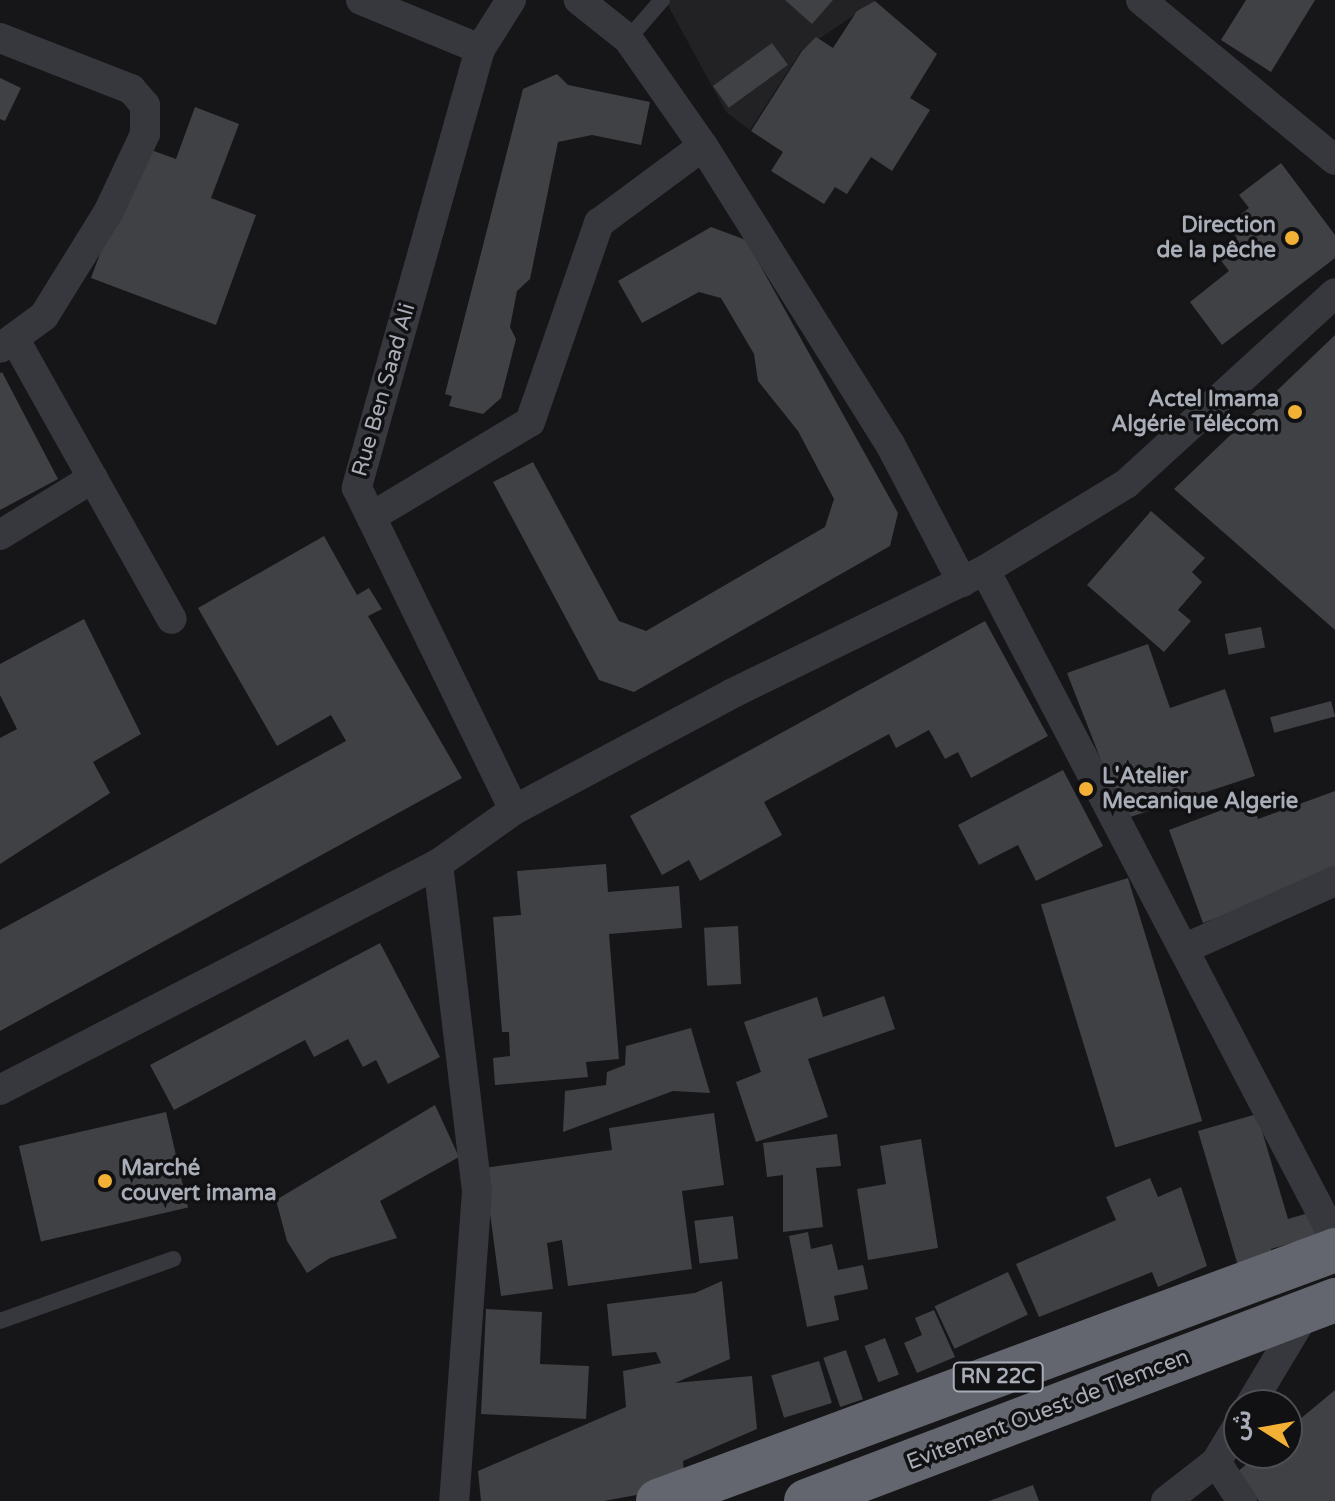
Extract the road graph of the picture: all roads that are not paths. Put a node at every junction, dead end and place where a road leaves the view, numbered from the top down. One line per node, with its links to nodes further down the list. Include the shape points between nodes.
1 (361, 0): 8 (street)
2 (511, 0): 8 (street, Rue Ben Saad Ali)
3 (579, 0): 7 (street)
4 (662, 0): 7 (lane)
5 (1141, 0): 10 (street)
6 (0, 38): 12 (street, via 131,89 145,105 145,134 109,211 44,316)
7 (628, 39): 9 (street)
8 (480, 49): 14 (street, Rue Ben Saad Ali, via 357,488)
9 (703, 146): 14 (street, via 599,223 530,422); 16 (street)
10 (1335, 160)
11 (1335, 293): 16 (street, via 1126,484)
12 (7, 343): 13 (street)
13 (93, 478): 15 (street); 17 (street)
14 (371, 517): 18 (street, Rue Ben Saad Ali)
15 (0, 535)
16 (973, 576): 18 (street); 21 (street)
17 (172, 619)
18 (514, 810): 19 (street)
19 (438, 864): 22 (street); 31 (street, via 477,1191)
20 (1335, 881): 21 (street)
21 (1188, 947): 23 (street)
22 (0, 1090)
23 (1335, 1239)
24 (1335, 1250): 32 (highway, RN 22C)
25 (173, 1259): 27 (lane)
26 (1321, 1305): 28 (street); 33 (highway, Evitement Ouest de Tlemcen / RN 22C)
27 (0, 1321)
28 (1261, 1389)
29 (1223, 1450): 30 (street)
30 (1216, 1462): 34 (street); 35 (street)
31 (454, 1501)
32 (658, 1501)
33 (806, 1501)
34 (1166, 1501)
35 (1242, 1501)

